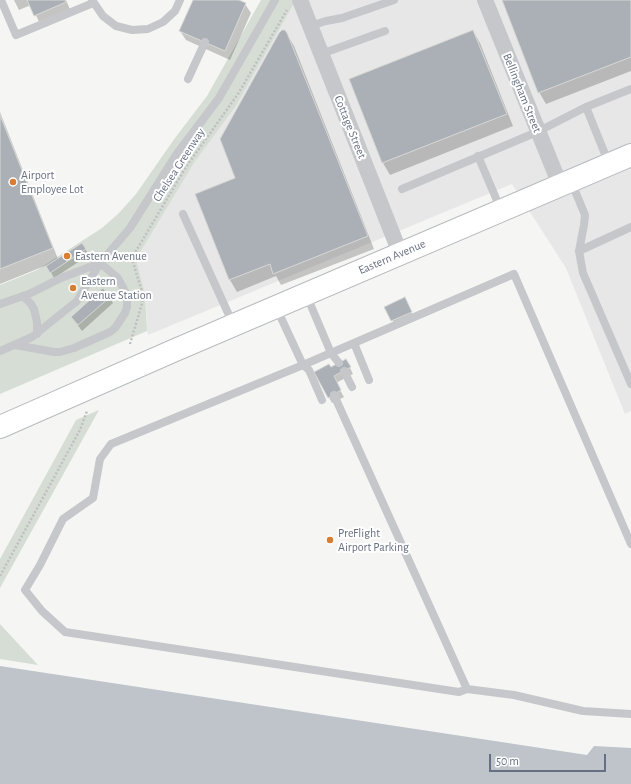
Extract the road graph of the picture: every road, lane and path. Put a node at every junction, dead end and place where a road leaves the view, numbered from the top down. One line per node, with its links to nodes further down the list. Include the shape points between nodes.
1 (2, 0): 6 (lane, via 16,35)
2 (180, 0): 6 (lane, via 175,11 163,22 148,29 132,30 116,26 103,16)
3 (276, 0): 26 (lane, via 219,98 184,144 130,228)
4 (394, 0): 8 (lane)
5 (485, 0): 15 (street, Bellingham Street)
6 (93, 1)
7 (294, 3): 8 (street, Cottage Street); 34 (path, Chelsea Greenway, via 238,94 186,167 133,256 132,262 143,300)
8 (310, 26): 11 (street, Cottage Street)
9 (385, 31): 11 (lane)
10 (205, 42): 12 (lane)
11 (321, 54): 25 (street, Cottage Street)
12 (188, 79)
13 (631, 89): 14 (lane)
14 (586, 107): 15 (lane); 18 (lane)
15 (537, 132): 17 (lane); 19 (street, Bellingham Street)
16 (631, 155): 18 (main road, Eastern Avenue)
17 (478, 156): 20 (lane); 21 (lane)
18 (609, 164): 19 (main road, Eastern Avenue)
19 (565, 183): 21 (main road, Eastern Avenue); 24 (lane, via 585,215)
20 (402, 189)
21 (502, 210): 25 (main road, Eastern Avenue)
22 (183, 214): 31 (lane)
23 (631, 227): 24 (lane)
24 (579, 251): 42 (lane, via 587,285)
25 (400, 253): 27 (main road, Eastern Avenue)
26 (100, 263): 28 (lane); 32 (lane, via 77,301); 35 (lane, via 118,278 127,295 125,313 110,332 60,352)
27 (306, 294): 30 (main road, Eastern Avenue); 37 (lane)
28 (23, 296): 29 (lane); 32 (lane, via 34,309)
29 (0, 304)
30 (276, 306): 31 (main road, Eastern Avenue); 39 (lane)
31 (234, 325): 47 (main road, Eastern Avenue)
32 (37, 334): 35 (lane)
33 (354, 343): 37 (lane); 41 (lane); 48 (lane, via 514,274)
34 (130, 344)
35 (14, 345): 36 (lane)
36 (0, 351)
37 (331, 353): 38 (lane); 39 (lane)
38 (339, 363)
39 (302, 365): 45 (lane, via 310,370); 50 (lane, via 111,444 100,459 93,498 63,519 25,590 42,611 66,632 458,692)
40 (344, 371): 43 (lane)
41 (369, 380)
42 (631, 384)
43 (352, 387)
44 (334, 395): 50 (lane)
45 (322, 400)
46 (87, 411): 49 (path, via 80,430)
47 (0, 427)
48 (631, 544)
49 (0, 576)
50 (467, 689): 51 (lane, via 514,695 583,711)
51 (631, 714)

